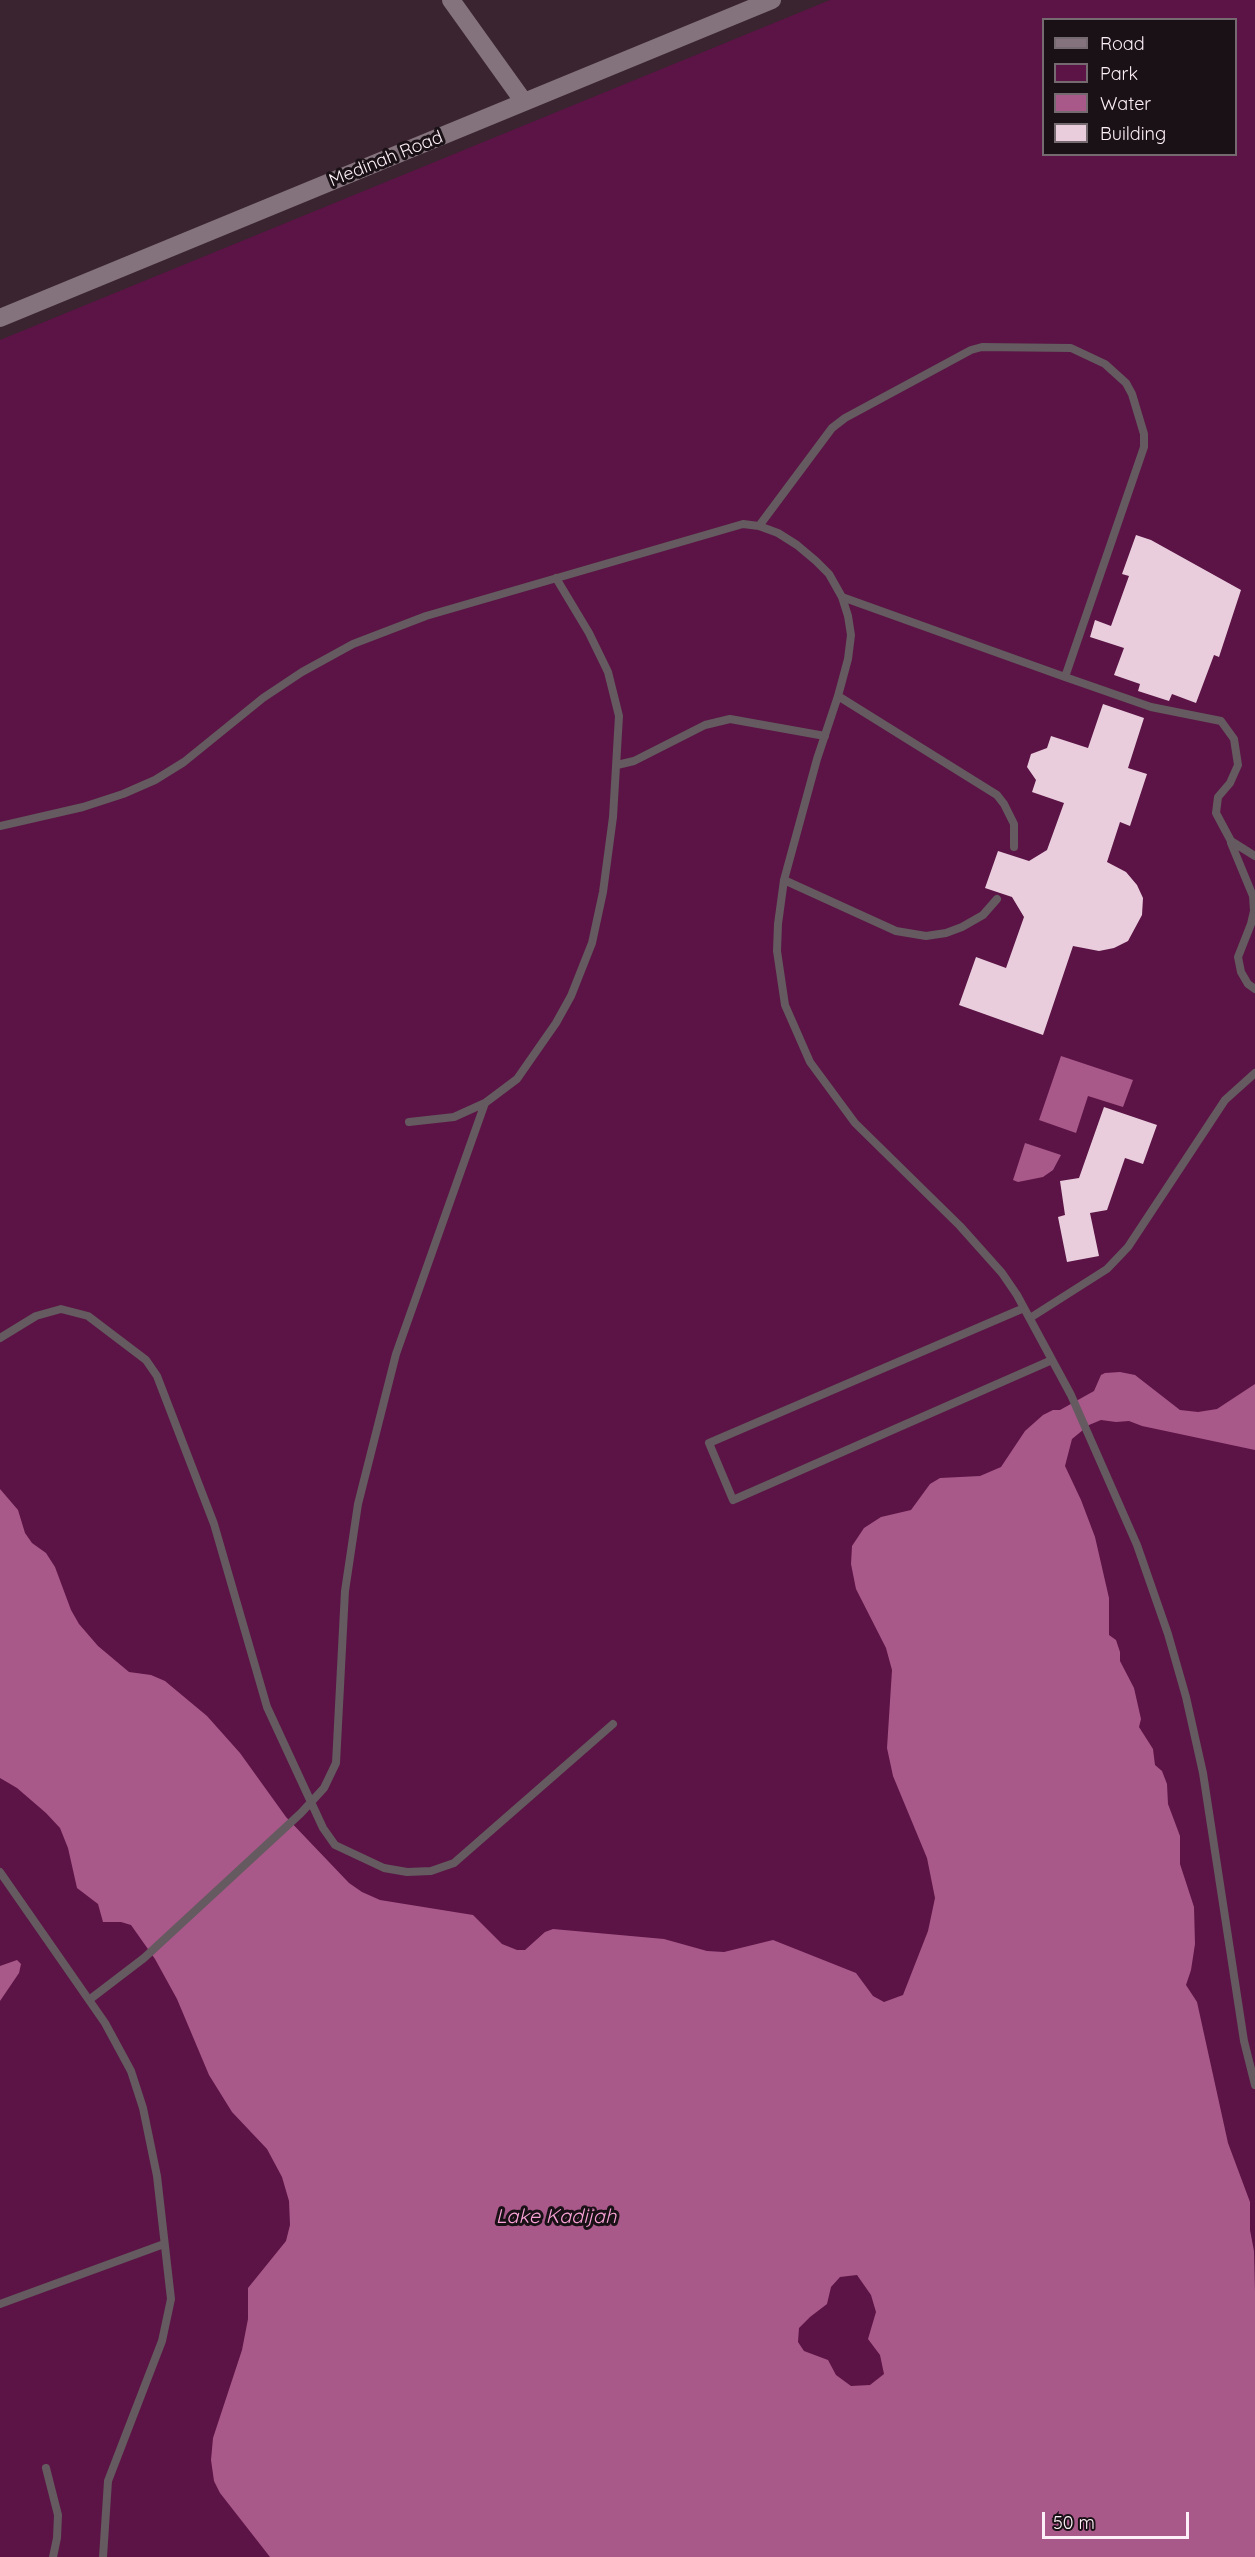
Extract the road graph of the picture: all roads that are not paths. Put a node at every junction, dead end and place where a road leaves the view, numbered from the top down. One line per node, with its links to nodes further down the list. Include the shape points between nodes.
1 (451, 0): 3 (main road)
2 (772, 0): 3 (main road, Medinah Road)
3 (524, 102): 4 (main road, Medinah Road)
4 (0, 318)
5 (759, 526): 6 (lane, via 729,526); 7 (lane, via 805,551 829,574); 8 (lane, via 832,428 960,355 982,347 1059,346 1085,353 1126,383 1144,434 1144,447)
6 (556, 578): 11 (lane, via 608,672 619,716); 12 (lane, via 426,616 353,644 263,698 184,762 155,780 83,807)
7 (842, 597): 8 (lane); 9 (lane, via 851,635)
8 (1065, 677): 13 (lane, via 1151,707 1221,721 1234,739 1238,765 1218,798 1216,813)
9 (838, 696): 10 (lane); 14 (lane, via 996,795 1011,815)
10 (825, 736): 11 (lane, via 730,718 705,725 634,761); 16 (lane)
11 (617, 765): 20 (lane, via 603,892 592,943 571,996 538,1052 517,1079)
12 (0, 826)
13 (1231, 841): 15 (lane); 18 (lane, via 1253,896 1251,924 1238,957 1241,972)
14 (1014, 847)
15 (1255, 856)
16 (784, 880): 17 (lane, via 896,930 926,936 962,927 984,915); 22 (lane, via 778,924 779,978 785,1005 810,1062 855,1123 1002,1273)
17 (997, 899)
18 (1255, 989)
19 (1255, 1073): 23 (lane, via 1225,1100 1128,1247 1107,1269)
20 (485, 1103): 21 (lane, via 454,1117); 27 (lane, via 396,1354 358,1504 345,1591 336,1763 324,1788)
21 (409, 1122)
22 (1024, 1308): 23 (lane); 25 (lane, via 709,1443 733,1500)
23 (1030, 1318): 25 (lane)
24 (0, 1338): 27 (lane, via 36,1316 61,1309 88,1316 146,1360 157,1376 214,1524 267,1707)
25 (1052, 1360): 30 (lane, via 1137,1545 1186,1697 1203,1773 1244,2041)
26 (613, 1724): 27 (lane, via 454,1863 431,1871 384,1868 335,1845)
27 (311, 1801): 29 (lane, via 144,1958)
28 (0, 1872): 29 (lane)
29 (89, 2000): 31 (lane, via 131,2071 140,2099 157,2176)
30 (1255, 2085)
31 (164, 2244): 32 (lane); 35 (lane, via 171,2298 162,2341 108,2481)
32 (0, 2304)
33 (46, 2468): 34 (lane, via 58,2515)
34 (53, 2557)
35 (103, 2557)

